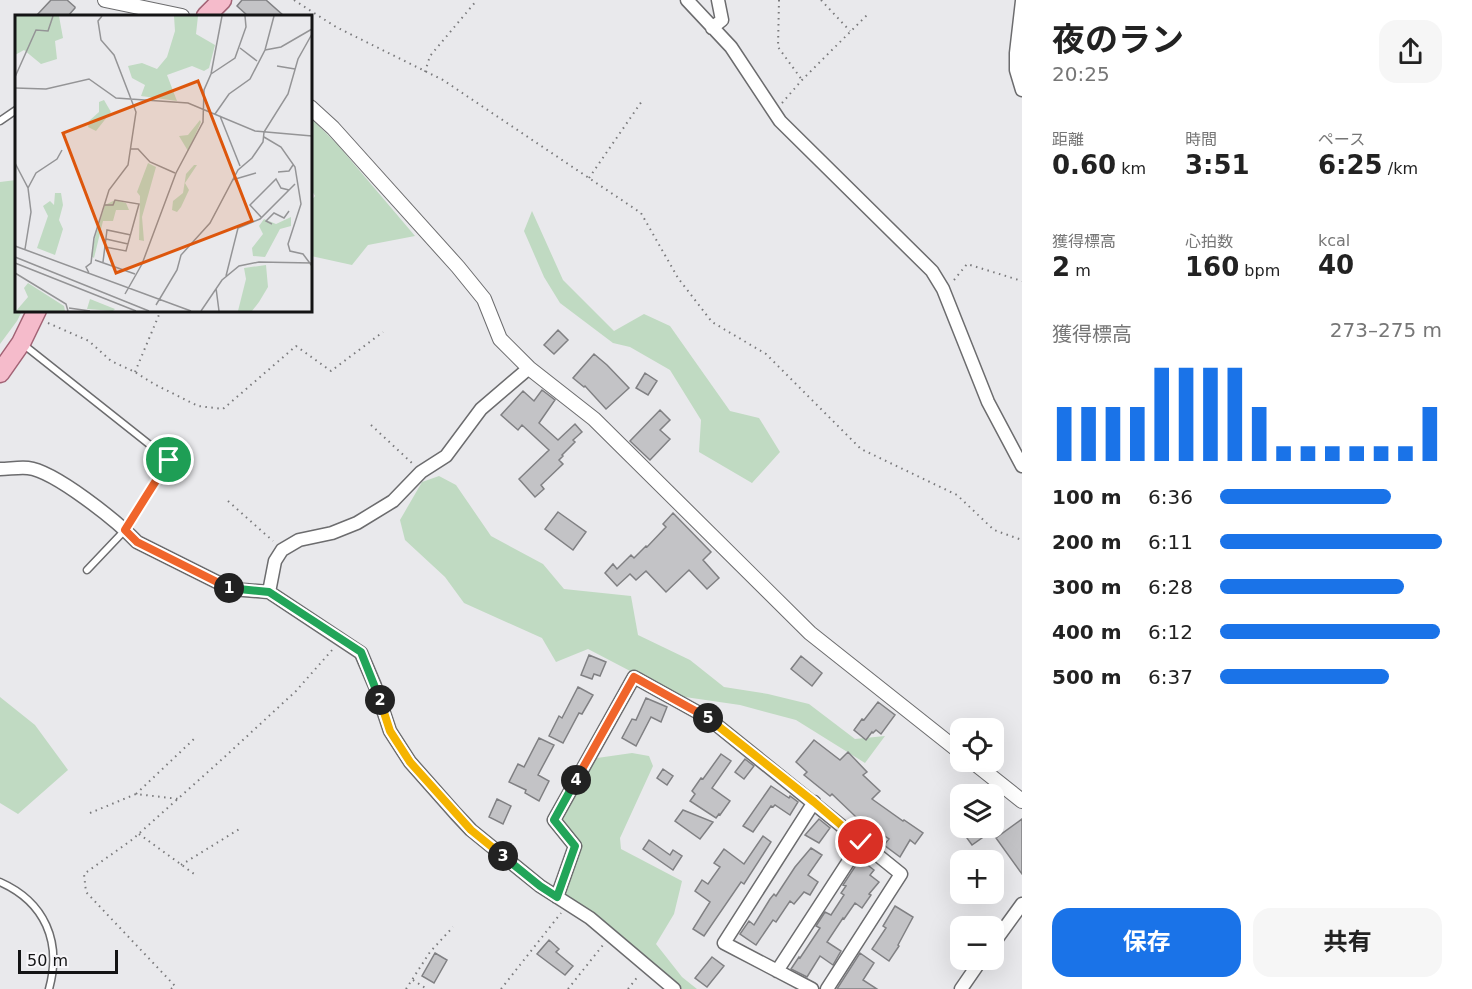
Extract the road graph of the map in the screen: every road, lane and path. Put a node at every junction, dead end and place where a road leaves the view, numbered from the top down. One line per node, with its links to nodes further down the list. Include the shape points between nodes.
1 (105, 0): 10 (street)
2 (222, 0): 11 (main road)
3 (294, 0): 15 (path, via 336,27)
4 (477, 0): 15 (path, via 430,56)
5 (687, 0): 13 (street)
6 (718, 0): 13 (street, via 722,20)
7 (779, 0): 16 (path, via 778,47)
8 (821, 0): 14 (path)
9 (1022, 1): 17 (street, via 1016,70)
10 (177, 15)
11 (207, 15)
12 (867, 15): 14 (path)
13 (712, 28): 21 (street, via 731,47)
14 (850, 32): 16 (path)
15 (425, 72): 23 (path)
16 (802, 80): 21 (path)
17 (1022, 90)
18 (642, 101): 23 (path)
19 (312, 109): 30 (street, via 484,298 500,339)
20 (15, 111): 22 (lane)
21 (774, 112): 25 (street, via 932,271)
22 (0, 121)
23 (589, 178): 39 (path, via 641,213 678,278 712,322 766,354 861,449 957,495 994,530)
24 (1022, 281): 25 (path, via 967,264)
25 (943, 289): 34 (street, via 988,402)
26 (160, 312): 31 (path)
27 (36, 314): 29 (main road); 31 (path, via 89,341 111,361)
28 (383, 332): 31 (path, via 331,371 296,346 224,409 198,406)
29 (21, 343): 32 (main road); 38 (lane, via 169,460)
30 (529, 368): 36 (street, via 481,409 446,456); 45 (street, via 594,419 810,633)
31 (135, 372)
32 (0, 373)
33 (371, 425): 36 (path)
34 (1022, 466)
35 (0, 469): 38 (street, via 29,468 42,472)
36 (421, 472): 40 (street, via 393,501 357,523 299,540)
37 (228, 501): 40 (path)
38 (125, 530): 41 (lane); 42 (street, via 137,542 231,590)
39 (1022, 540)
40 (282, 550): 42 (street, via 275,561)
41 (87, 570)
42 (269, 592): 43 (street)
43 (341, 640): 48 (path, via 296,691); 58 (street, via 361,652 390,731 410,762 471,830)
44 (194, 740): 47 (path)
45 (950, 744)
46 (986, 772): 49 (street)
47 (136, 794): 48 (path); 51 (path)
48 (179, 799): 53 (path)
49 (1022, 801)
50 (814, 802): 54 (street); 58 (street, via 708,718 634,677 554,820 575,846); 64 (street, via 724,943)
51 (90, 813)
52 (241, 828): 55 (path)
53 (139, 834): 55 (path); 68 (path, via 84,874 86,892 175,986)
54 (861, 842): 64 (street); 76 (street, via 901,874)
55 (181, 865): 56 (path)
56 (197, 876)
57 (0, 882): 67 (lane, via 29,901 48,929 54,956)
58 (562, 900): 62 (street); 71 (path)
59 (1022, 904): 61 (street)
60 (453, 927): 66 (path, via 430,952)
61 (1004, 929)
62 (610, 935): 63 (street); 72 (path)
63 (647, 966): 73 (path); 74 (street)
64 (777, 970): 75 (street)
65 (974, 970): 77 (street)
66 (413, 980): 69 (path); 70 (path)
67 (50, 989)
68 (171, 989)
69 (406, 989)
70 (427, 989)
71 (501, 989)
72 (568, 989)
73 (628, 989)
74 (674, 989)
75 (812, 989)
76 (827, 989)
77 (961, 989)

